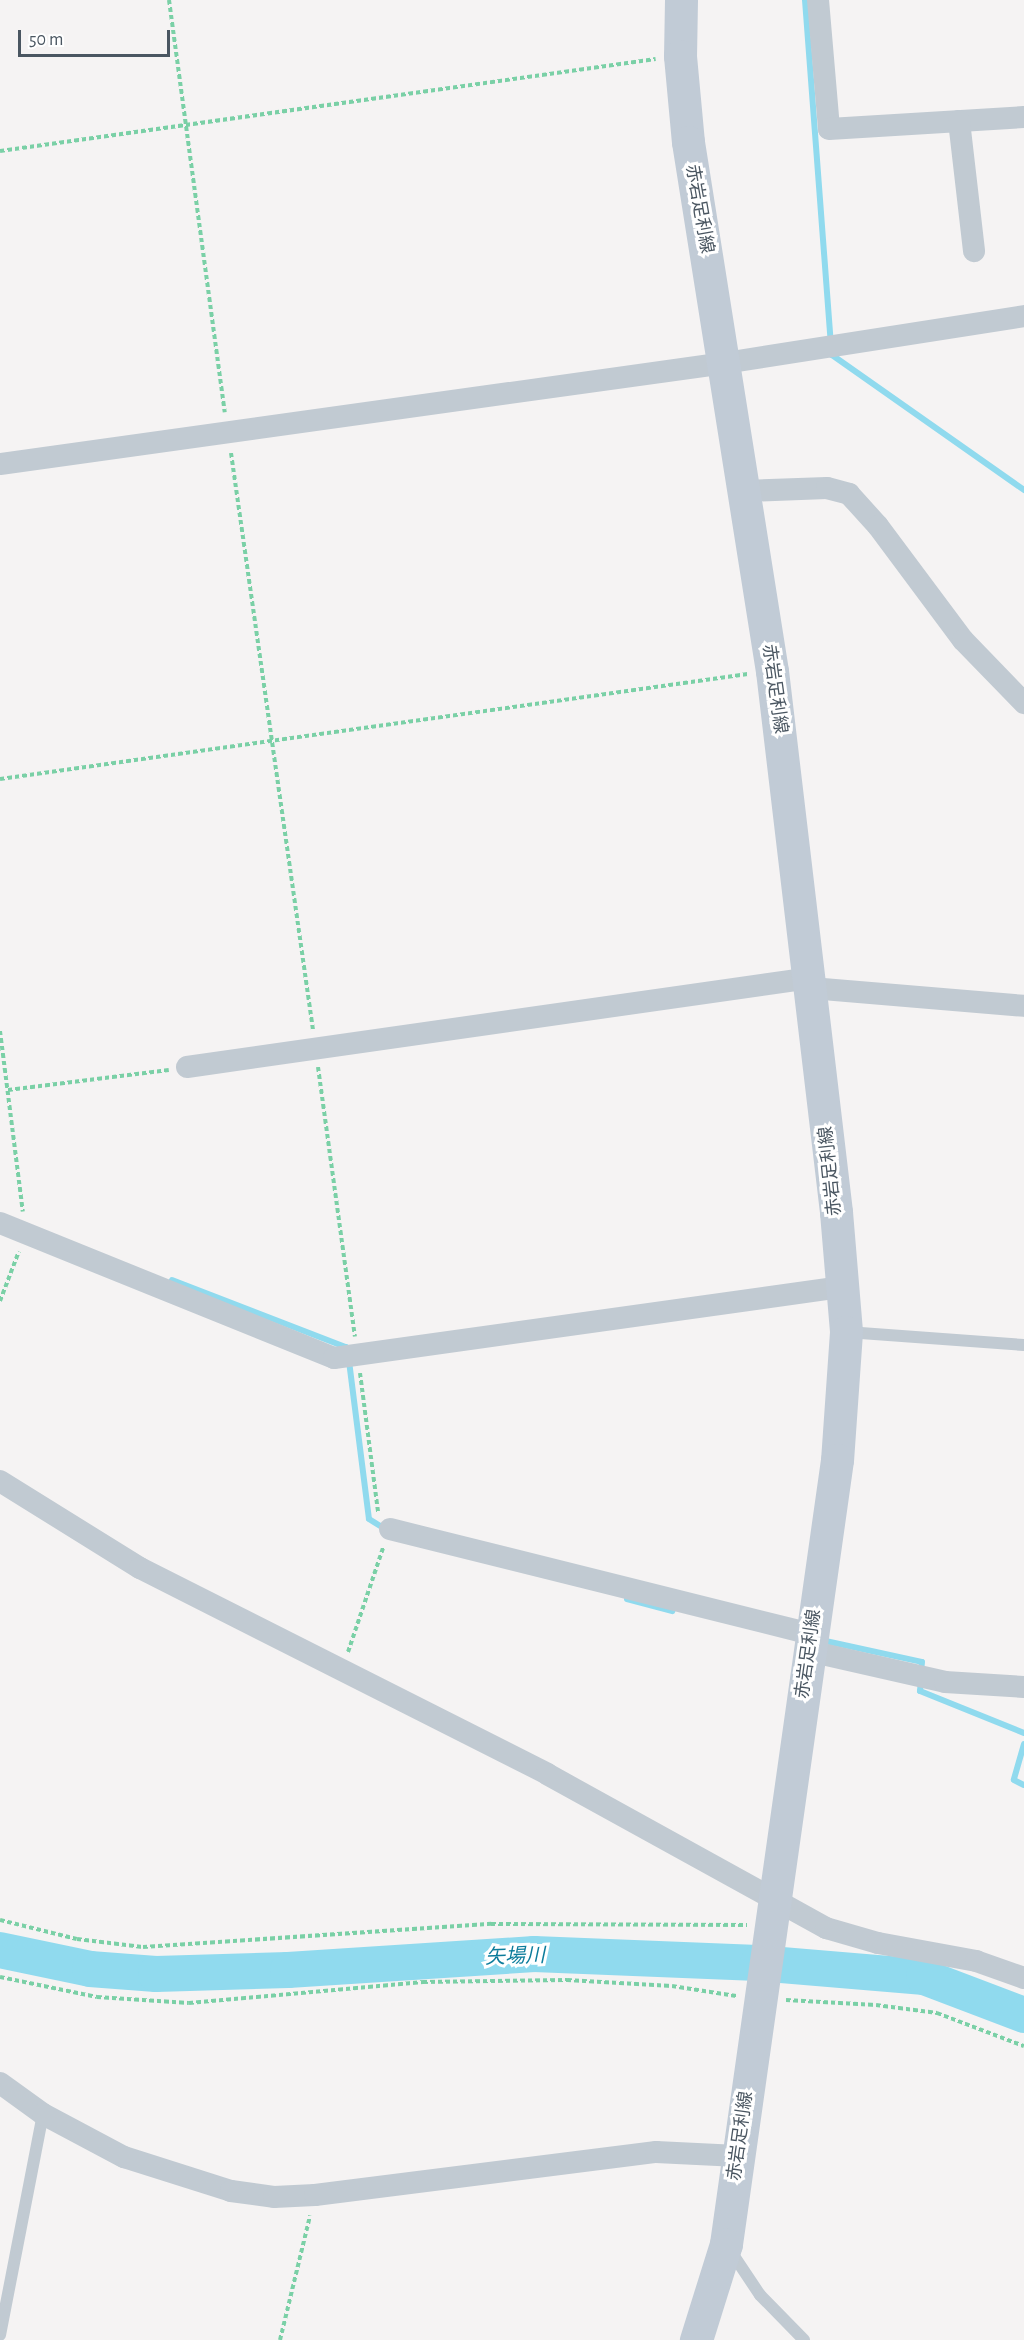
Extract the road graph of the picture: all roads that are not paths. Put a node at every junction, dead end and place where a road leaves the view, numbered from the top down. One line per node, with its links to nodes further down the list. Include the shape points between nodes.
1 (681, 0): 7 (main road, 赤岩足利線, via 680,56 688,142)
2 (818, 0): 4 (street, via 829,129)
3 (1024, 117): 4 (street)
4 (959, 121): 5 (street)
5 (974, 251)
6 (1024, 316): 7 (street)
7 (725, 363): 8 (street); 9 (main road, 赤岩足利線)
8 (0, 464)
9 (745, 491): 10 (street, via 827,488 849,494 878,526 963,640); 11 (main road, 赤岩足利線, via 772,671)
10 (1024, 703)
11 (810, 983): 12 (street); 13 (street); 15 (main road, 赤岩足利線)
12 (1024, 1006)
13 (187, 1067)
14 (0, 1223): 15 (street, via 334,1358)
15 (842, 1287): 16 (main road, 赤岩足利線)
16 (846, 1332): 17 (lane); 20 (main road, 赤岩足利線, via 837,1460)
17 (1024, 1345)
18 (0, 1481): 22 (street, via 140,1568 547,1774)
19 (390, 1528): 20 (street)
20 (810, 1643): 21 (street, via 945,1682); 22 (main road, 赤岩足利線)
21 (1024, 1687)
22 (773, 1898): 23 (street, via 850,1937 976,1960); 26 (main road, 赤岩足利線, via 761,1929 761,1995)
23 (1024, 1978)
24 (0, 2083): 25 (street)
25 (43, 2114): 26 (street, via 124,2157 171,2175 231,2191 274,2197 656,2152); 28 (lane)
26 (738, 2156): 27 (main road, 赤岩足利線)
27 (726, 2244): 29 (main road, 赤岩足利線); 30 (lane, via 760,2295)
28 (0, 2336)
29 (696, 2340)
30 (804, 2340)

